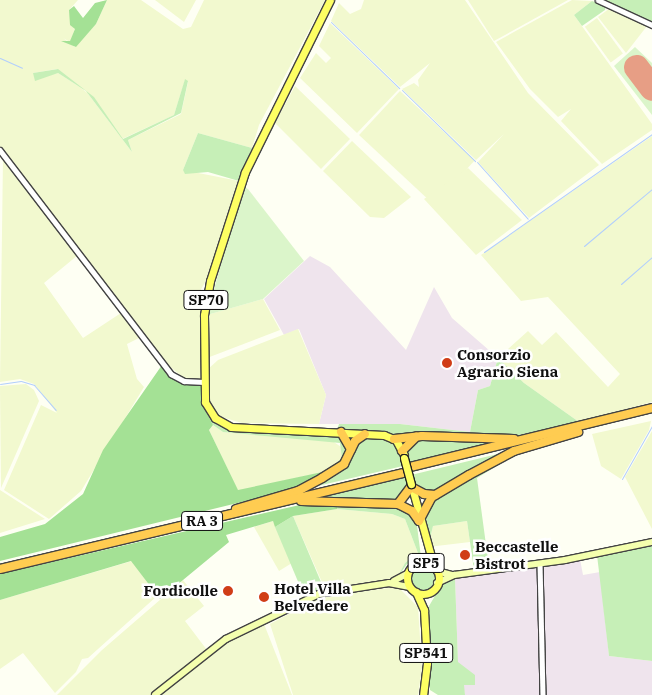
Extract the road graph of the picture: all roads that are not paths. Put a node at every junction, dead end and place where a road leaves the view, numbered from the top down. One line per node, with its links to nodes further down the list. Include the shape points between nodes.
1 (330, 0): 5 (main road, SP70, via 241,182 206,296)
2 (598, 0): 3 (street)
3 (652, 25)
4 (0, 150): 5 (street, via 171,374 184,381)
5 (204, 382): 10 (main road, SP70, via 208,409 227,426)
6 (652, 408): 8 (highway, RA 3)
7 (652, 412): 8 (highway, RA 3)
8 (636, 415): 9 (highway, RA 3); 11 (highway, RA 3)
9 (587, 425): 13 (highway, via 511,440); 17 (highway, RA 3)
10 (341, 432): 12 (main road, SP70); 15 (highway, via 348,438)
11 (578, 432): 17 (highway, RA 3); 19 (highway, via 514,450)
12 (365, 434): 14 (main road, SP70); 15 (highway)
13 (418, 436): 14 (highway); 16 (highway)
14 (394, 439): 16 (main road)
15 (351, 450): 21 (highway, via 342,466 304,488)
16 (403, 455): 18 (main road, bridge)
17 (407, 470): 21 (highway, RA 3)
18 (411, 486): 19 (highway, via 424,494); 20 (highway); 22 (main road)
19 (435, 495): 22 (highway, via 426,504)
20 (398, 504): 21 (highway, via 308,500); 22 (highway, via 410,510)
21 (236, 511): 28 (highway, RA 3); 29 (highway, RA 3)
22 (419, 521): 24 (main road)
23 (652, 542): 26 (main road, SP5)
24 (425, 547): 25 (main road); 30 (main road)
25 (421, 562): 30 (main road, SP5); 31 (main road, SP5)
26 (547, 562): 27 (main road, SP5); 32 (street)
27 (540, 563): 32 (street); 33 (main road, SP5)
28 (0, 565)
29 (0, 569)
30 (435, 569): 33 (main road, SP5); 35 (main road, SP5)
31 (407, 574): 34 (main road, SP5); 36 (main road, SP5)
32 (540, 574): 41 (street)
33 (454, 575): 35 (main road, SP5)
34 (389, 583): 36 (main road, SP5); 39 (main road, SP5, via 330,590 294,605 226,639)
35 (438, 583): 37 (main road, SP5)
36 (413, 590): 37 (main road, SP5); 38 (main road, SP541)
37 (430, 592): 38 (main road, SP541)
38 (424, 610): 40 (main road, SP541, via 426,663)
39 (154, 695)
40 (423, 695)
41 (543, 695)

